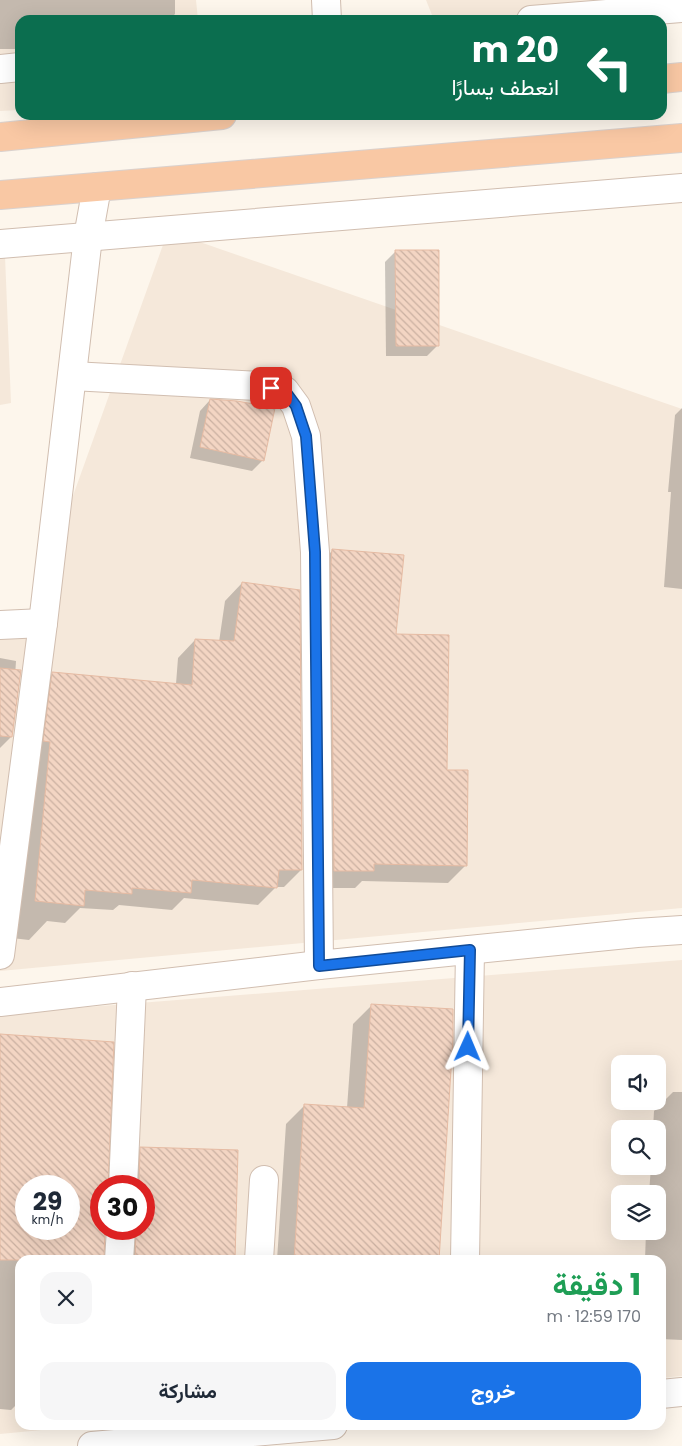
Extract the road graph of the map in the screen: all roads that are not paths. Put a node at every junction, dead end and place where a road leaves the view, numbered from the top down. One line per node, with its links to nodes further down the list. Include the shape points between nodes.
1 (326, 0): 3 (street)
2 (682, 8): 4 (street)
3 (327, 15)
4 (594, 15)
5 (15, 68): 6 (street)
6 (0, 69)
7 (682, 77): 8 (highway)
8 (667, 78)
9 (172, 120): 10 (highway)
10 (0, 137)
11 (682, 138): 12 (highway)
12 (97, 187): 14 (highway); 15 (street)
13 (682, 188): 15 (street)
14 (0, 195)
15 (88, 237): 16 (street); 17 (street)
16 (0, 244)
17 (72, 376): 18 (street); 23 (street, via 258,386 285,391 296,406 306,436 315,552)
18 (43, 623): 19 (street); 22 (street)
19 (0, 625)
20 (682, 930): 21 (street)
21 (470, 950): 23 (street); 31 (street)
22 (0, 955)
23 (319, 966): 24 (street)
24 (132, 986): 25 (street); 26 (street)
25 (0, 1002)
26 (123, 1175)
27 (264, 1180): 30 (street)
28 (120, 1240): 29 (street)
29 (119, 1255)
30 (259, 1255)
31 (465, 1255)
32 (682, 1392): 33 (street)
33 (666, 1394)
34 (232, 1430): 35 (street)
35 (104, 1438)

